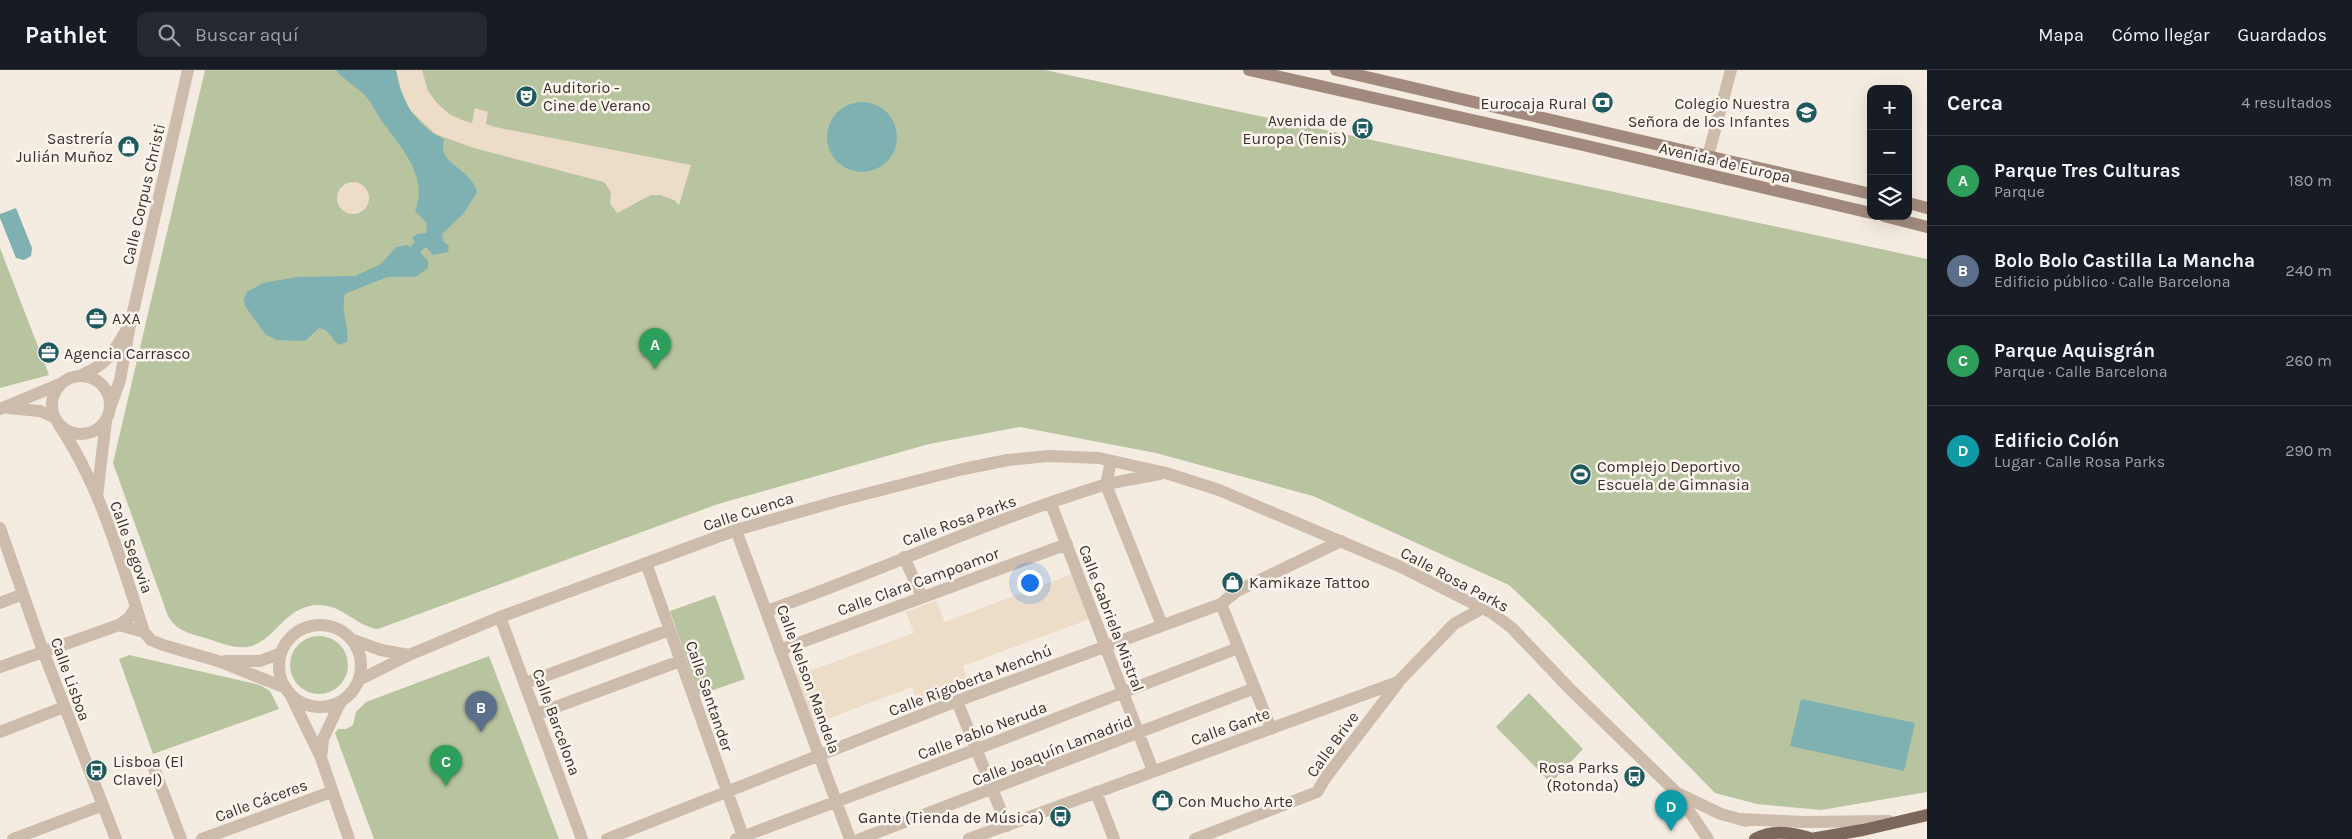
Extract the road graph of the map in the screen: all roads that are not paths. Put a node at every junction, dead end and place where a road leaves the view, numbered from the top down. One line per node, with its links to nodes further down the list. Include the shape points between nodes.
1 (188, 70): 13 (street, Calle Corpus Christi)
2 (1250, 70): 10 (main road, Avenida de Europa)
3 (1336, 70): 5 (main road, Avenida de Europa)
4 (1732, 70): 6 (street)
5 (1352, 72): 6 (main road, Avenida de Europa)
6 (1708, 156): 7 (main road, Avenida de Europa)
7 (1867, 193)
8 (1912, 204): 9 (main road)
9 (1927, 208)
10 (1867, 212)
11 (1900, 220): 12 (main road)
12 (1927, 227)
13 (130, 325): 14 (street, Calle Corpus Christi, via 98,369); 17 (street, Calle Corpus Christi, via 120,380)
14 (79, 376): 15 (street); 17 (street, via 102,385)
15 (61, 384): 16 (street); 18 (street, via 52,399)
16 (3, 408): 18 (street, via 40,411)
17 (110, 408): 19 (street)
18 (56, 421): 19 (street, via 66,431 83,435); 23 (street, Calle Segovia, via 73,445)
19 (106, 421): 23 (street, Calle Segovia)
20 (1111, 461): 21 (street, Calle Rosa Parks); 22 (street); 26 (street, Calle Cuenca, via 1064,455 1008,460 864,494)
21 (1166, 473): 22 (street, Calle Rosa Parks); 27 (street, Calle Rosa Parks, via 1219,490)
22 (1106, 485): 24 (street, Calle Rosa Parks); 40 (street)
23 (97, 498): 35 (street, Calle Segovia)
24 (1051, 504): 28 (street, Calle Gabriela Mistral); 29 (street, Calle Rosa Parks)
25 (0, 528): 31 (street, Calle Lisboa)
26 (736, 530): 30 (street, Calle Cuenca); 37 (street, Calle Nelson Mandela)
27 (1341, 541): 34 (street, Calle Rigoberta Menchú, via 1237,591); 36 (street, Calle Rosa Parks, via 1401,567)
28 (1067, 544): 32 (street, Calle Clara Campoamor); 44 (street, Calle Gabriela Mistral)
29 (904, 557): 32 (street); 37 (street, Calle Rosa Parks)
30 (646, 563): 38 (street, Calle Cuenca); 41 (street, Calle Santander)
31 (23, 594): 33 (street); 47 (street, Calle Lisboa)
32 (922, 597): 46 (street, Calle Clara Campoamor)
33 (0, 603)
34 (1221, 604): 40 (street, Calle Rigoberta Menchú); 45 (street)
35 (136, 607): 39 (street, Calle Segovia); 42 (street, Calle Segovia)
36 (1481, 609): 54 (street, Calle Gante, via 1454,624); 75 (street, Calle Rosa Parks, via 1512,628)
37 (766, 611): 46 (street, Calle Nelson Mandela)
38 (500, 617): 49 (street, Calle Cuenca); 55 (street, Calle Barcelona)
39 (119, 625): 42 (street); 47 (street)
40 (1162, 625): 44 (street, Calle Rigoberta Menchú)
41 (669, 630): 50 (street, Calle Santander); 55 (street)
42 (144, 632): 51 (street, via 163,646)
43 (353, 640): 48 (street, via 338,629 320,624 307,626 296,632); 49 (street); 53 (street, via 361,660)
44 (1106, 646): 58 (street, Calle Gabriela Mistral); 59 (street, Calle Rigoberta Menchú)
45 (1238, 648): 56 (street); 58 (street, Calle Pablo Neruda)
46 (780, 650): 67 (street, Calle Nelson Mandela)
47 (43, 651): 52 (street); 61 (street, Calle Lisboa)
48 (281, 653): 51 (street, via 260,661); 57 (street, via 279,666)
49 (409, 655): 53 (street, Calle Cuenca)
50 (680, 660): 62 (street); 71 (street, Calle Santander)
51 (218, 661): 57 (street)
52 (0, 667)
53 (359, 680): 60 (street, via 354,690)
54 (1398, 682): 63 (street, Calle Gante); 95 (street, Calle Brive, via 1317,792)
55 (526, 683): 62 (street, Calle Barcelona)
56 (1255, 688): 63 (street); 65 (street, Calle Joaquín Lamadrid)
57 (288, 691): 60 (street, via 311,706); 68 (street)
58 (1123, 692): 65 (street, Calle Gabriela Mistral); 66 (street, Calle Pablo Neruda)
59 (957, 701): 66 (street); 67 (street, Calle Rigoberta Menchú)
60 (340, 703): 68 (street, via 323,739)
61 (64, 707): 64 (street); 77 (street, Calle Lisboa)
62 (537, 714): 89 (street, Calle Barcelona)
63 (1271, 729): 70 (street, Calle Gante)
64 (0, 732)
65 (1139, 734): 70 (street, Calle Gabriela Mistral); 72 (street, Calle Joaquín Lamadrid)
66 (977, 749): 72 (street); 76 (street, Calle Pablo Neruda)
67 (820, 756): 71 (street, Calle Rigoberta Menchú); 76 (street, Calle Nelson Mandela)
68 (321, 758): 73 (street)
69 (154, 766): 86 (street)
70 (1153, 771): 74 (street, Calle Gante)
71 (726, 790): 83 (street, Calle Santander); 90 (street, Calle Rigoberta Menchú)
72 (994, 790): 81 (street); 92 (street, Calle Joaquín Lamadrid)
73 (331, 792): 87 (street, Calle Cáceres); 88 (street)
74 (1096, 792): 81 (street, Calle Gante); 94 (street)
75 (1677, 793): 79 (street, Calle Rosa Parks, via 1721,814); 96 (street, Calle Rosa Parks)
76 (836, 802): 83 (street, Calle Pablo Neruda); 91 (street, Calle Nelson Mandela)
77 (101, 806): 84 (street); 85 (street, Calle Lisboa)
78 (1927, 815): 80 (main road)
79 (1740, 819): 80 (street); 82 (street, Calle Rosa Parks)
80 (1896, 821): 98 (main road)
81 (1007, 826): 93 (street, Calle Gante)
82 (1774, 833): 97 (main road); 98 (main road, via 1793,833)
83 (741, 838)
84 (13, 839)
85 (116, 839)
86 (181, 839)
87 (202, 839)
88 (349, 839)
89 (582, 839)
90 (607, 839)
91 (850, 839)
92 (860, 839)
93 (969, 839)
94 (1114, 839)
95 (1195, 839)
96 (1708, 839)
97 (1755, 839)
98 (1812, 839)

